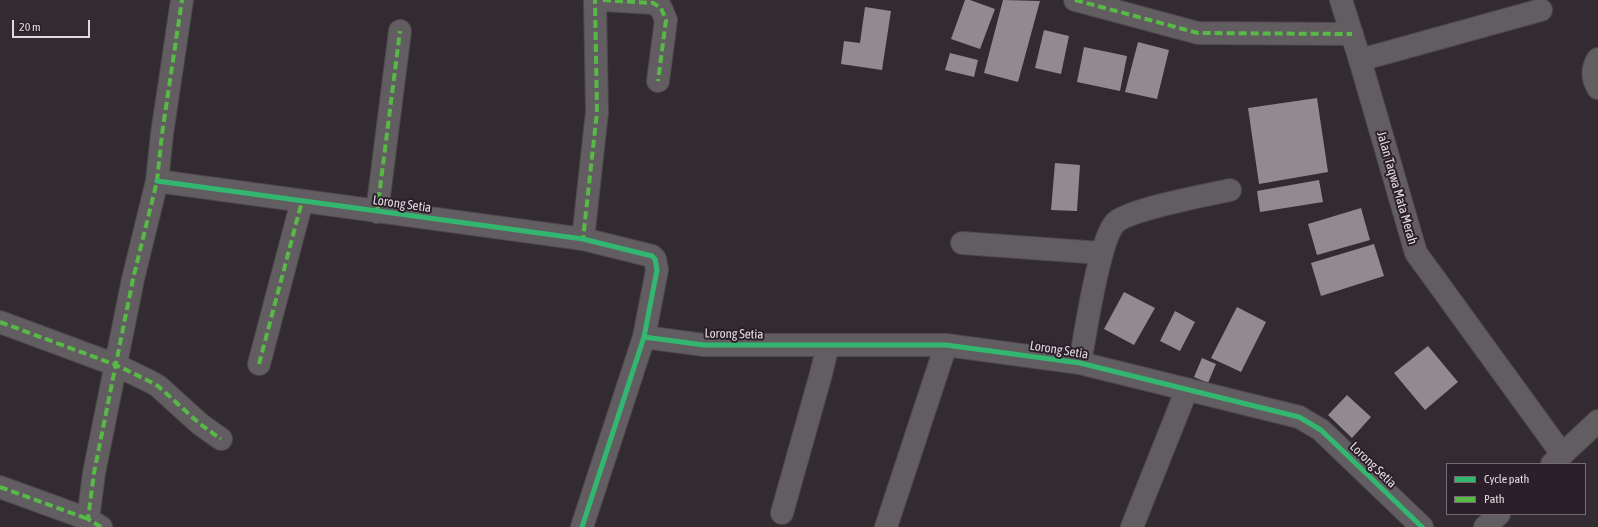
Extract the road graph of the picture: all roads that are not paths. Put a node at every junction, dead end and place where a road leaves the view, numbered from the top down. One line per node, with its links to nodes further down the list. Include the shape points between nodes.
1 (182, 0): 13 (street)
2 (596, 0): 17 (street, via 597,112)
3 (604, 0): 11 (street, via 653,3 661,8 666,20)
4 (1075, 0): 8 (street, via 1198,33)
5 (1341, 0): 8 (street, Jalan Taqwa Mata Merah)
6 (1541, 10): 10 (street)
7 (400, 31): 16 (street)
8 (1352, 34): 10 (street, Jalan Taqwa Mata Merah)
9 (1598, 59): 12 (street, via 1593,75)
10 (1360, 60): 30 (street, Jalan Taqwa Mata Merah, via 1416,253)
11 (658, 81)
12 (1598, 88)
13 (157, 181): 15 (street, Lorong Setia); 26 (street, via 133,279)
14 (1230, 190): 19 (street, via 1135,213 1115,223)
15 (302, 201): 16 (street, Lorong Setia); 25 (street)
16 (378, 212): 17 (street, Lorong Setia)
17 (583, 239): 21 (street, Lorong Setia, via 643,253 655,259 656,270)
18 (962, 243): 19 (street)
19 (1101, 253): 24 (street)
20 (0, 322): 26 (street)
21 (644, 336): 22 (street, Lorong Setia, via 704,345); 35 (street)
22 (828, 345): 23 (street, Lorong Setia); 32 (street)
23 (946, 345): 24 (street, Lorong Setia); 36 (street)
24 (1080, 363): 27 (street, Lorong Setia)
25 (259, 364)
26 (116, 365): 29 (street, via 158,386 200,424); 34 (street, via 94,473)
27 (1187, 389): 37 (street); 38 (street, Lorong Setia, via 1299,416 1321,430)
28 (1598, 421): 30 (street)
29 (221, 439)
30 (1557, 459)
31 (0, 487): 34 (street)
32 (782, 513)
33 (1498, 515): 39 (street)
34 (95, 523)
35 (582, 527)
36 (886, 527)
37 (1132, 527)
38 (1422, 527)
39 (1485, 527)

